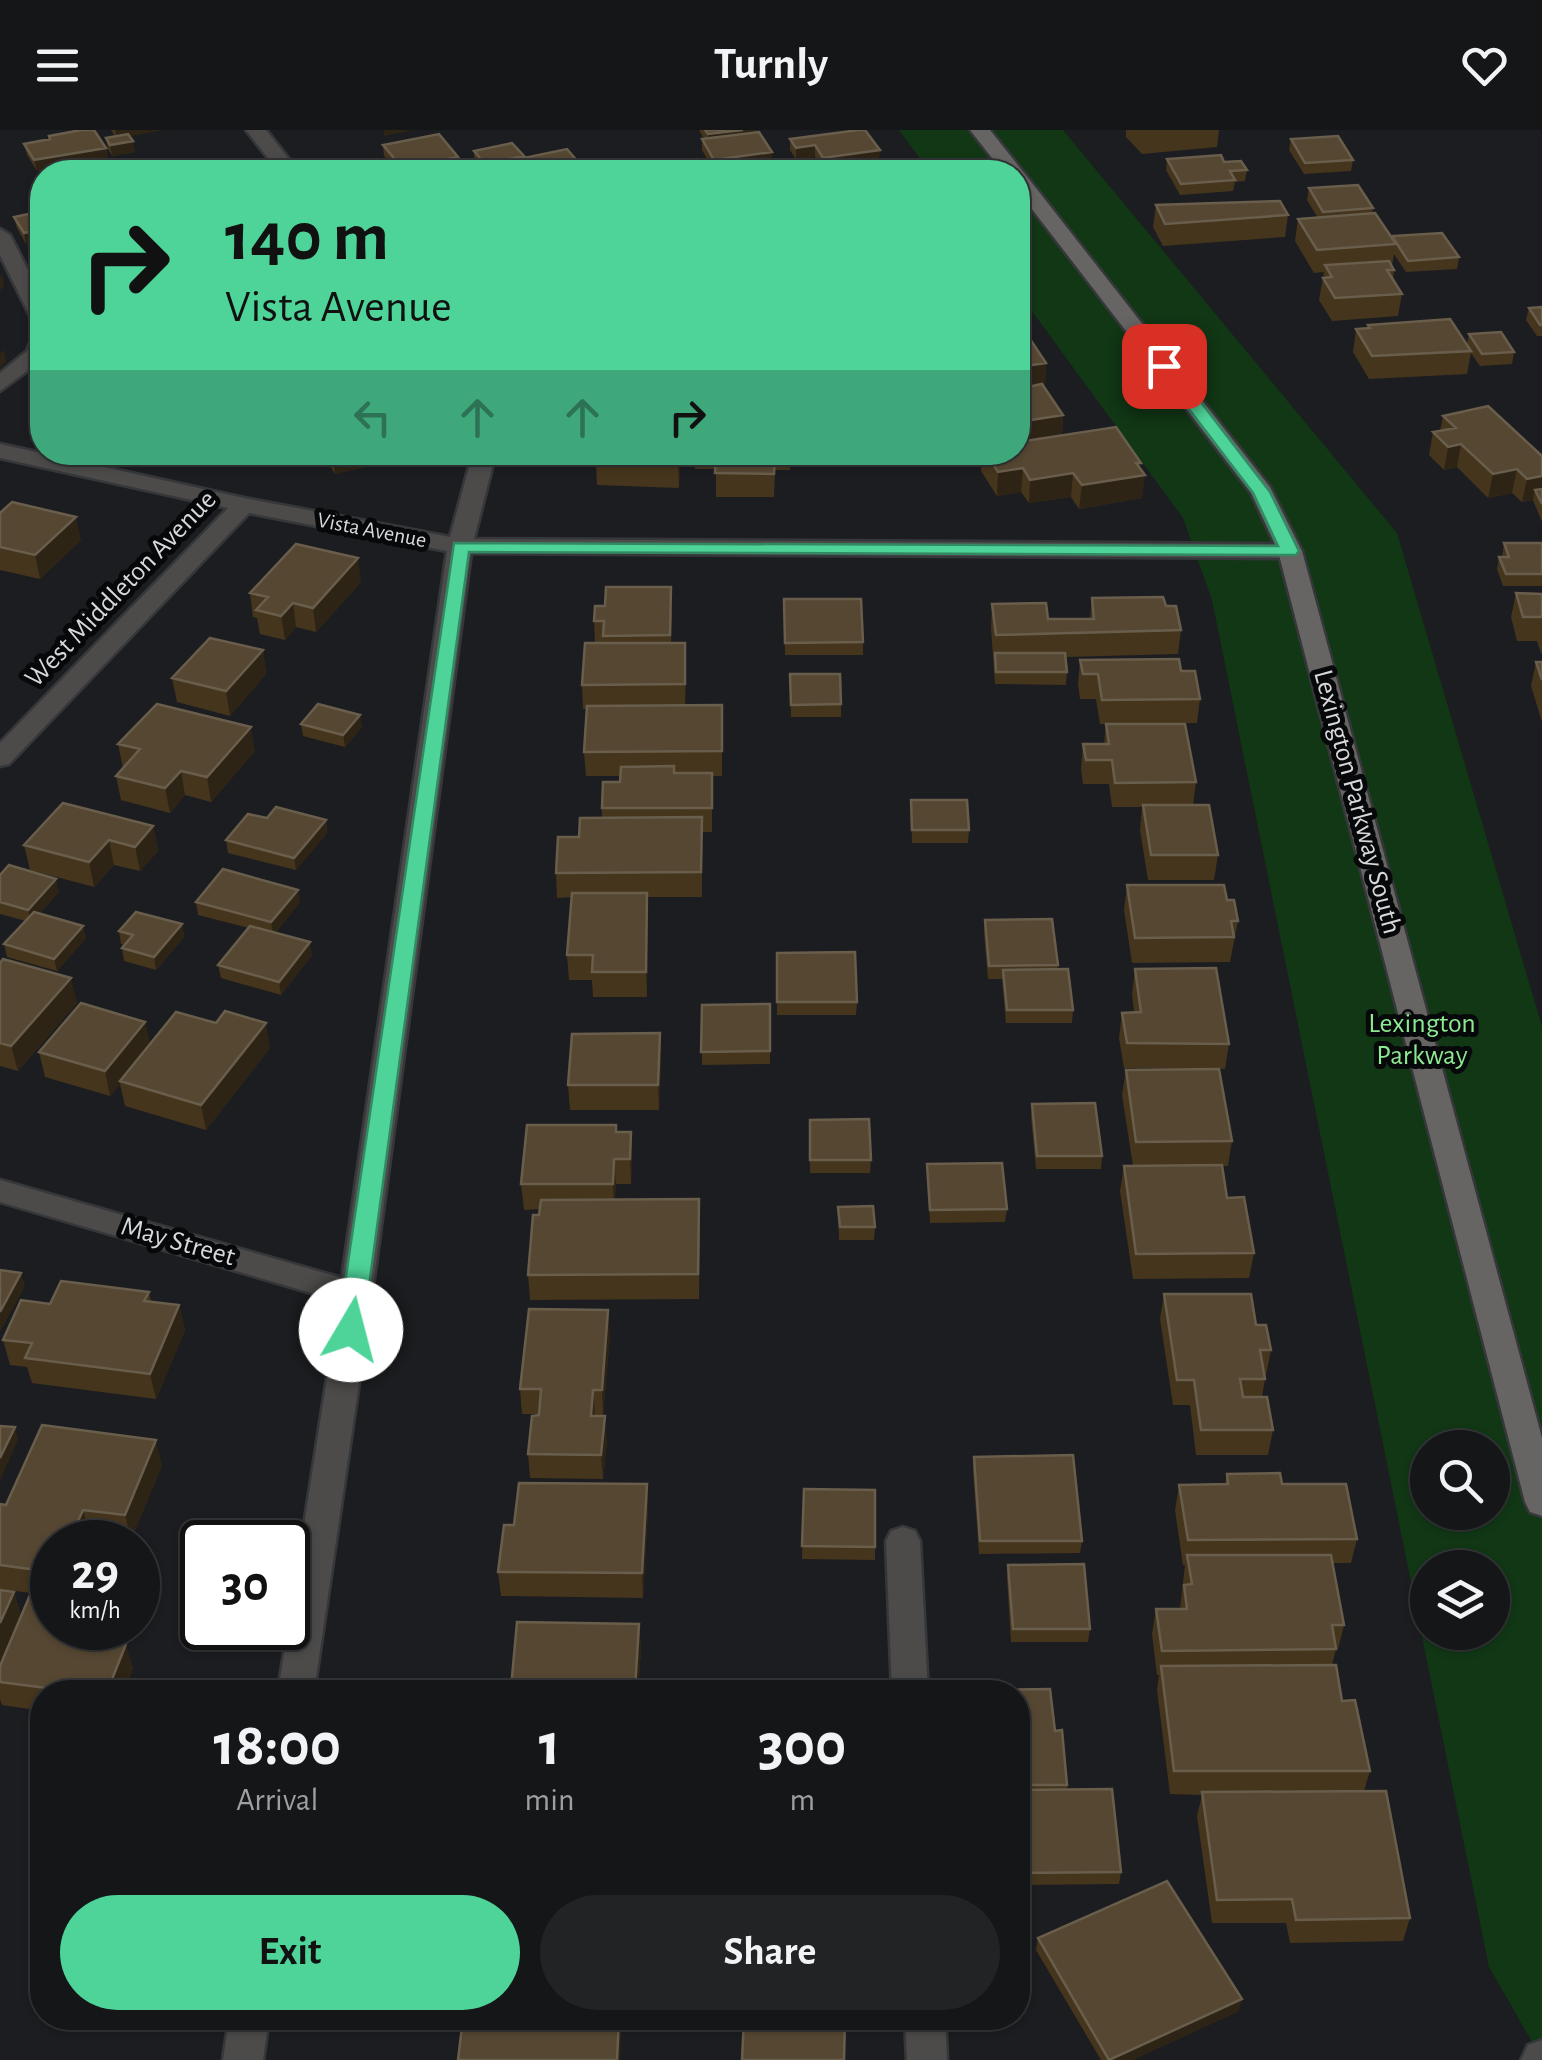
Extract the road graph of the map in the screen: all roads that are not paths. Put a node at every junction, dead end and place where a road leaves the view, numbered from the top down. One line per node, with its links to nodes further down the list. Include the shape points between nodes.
1 (256, 130): 3 (street)
2 (980, 130): 4 (street, Lexington Parkway South)
3 (280, 160)
4 (1004, 160)
5 (1030, 193): 16 (street, Lexington Parkway South, via 1262,492)
6 (0, 235): 7 (street)
7 (30, 294)
8 (30, 360): 9 (street)
9 (0, 384)
10 (0, 450): 11 (street, Vista Avenue)
11 (30, 457)
12 (67, 465): 14 (street, Vista Avenue)
13 (482, 465): 15 (street)
14 (244, 505): 15 (street, Vista Avenue); 17 (street, West Middleton Avenue)
15 (460, 546): 16 (street, Vista Avenue); 19 (street)
16 (1290, 551): 20 (street, Lexington Parkway South)
17 (0, 758)
18 (0, 1190): 19 (street, May Street)
19 (356, 1294): 22 (street)
20 (1542, 1502)
21 (903, 1541): 23 (street)
22 (298, 1680)
23 (909, 1680)
24 (248, 2030): 26 (street)
25 (926, 2030): 27 (street)
26 (244, 2060)
27 (927, 2060)

